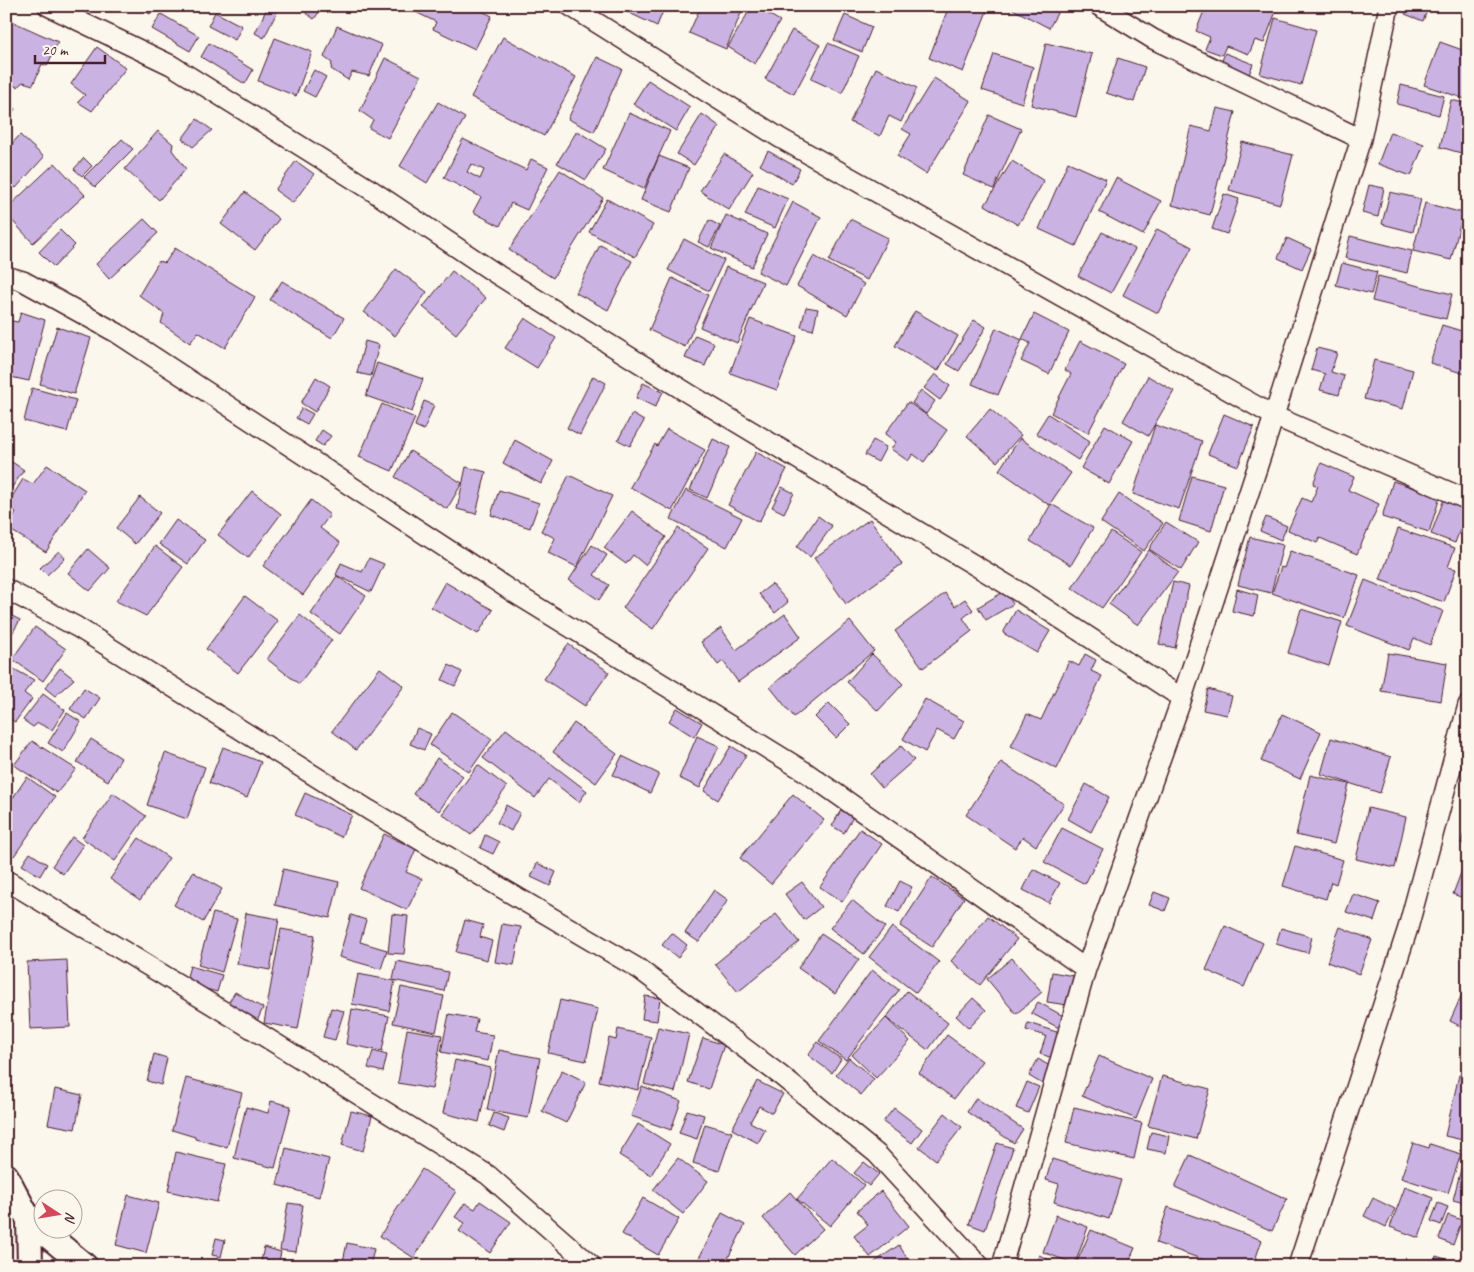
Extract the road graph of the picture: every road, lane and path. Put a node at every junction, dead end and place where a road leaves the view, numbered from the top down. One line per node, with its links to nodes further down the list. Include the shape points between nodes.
1 (48, 6): 10 (street, via 171,65 371,190 498,275 1026,596)
2 (570, 6): 7 (street, via 780,138)
3 (1099, 6): 5 (street, via 1153,39)
4 (1389, 6): 5 (street)
5 (1360, 139): 7 (street)
6 (6, 276): 13 (street, via 23,281 117,333 516,594 804,771)
7 (1274, 416): 8 (street); 10 (street)
8 (1468, 500)
9 (6, 590): 19 (street, via 78,627 369,810 639,969 780,1075 877,1154)
10 (1182, 698): 13 (street)
11 (1468, 705): 21 (street, via 1408,928)
12 (6, 880): 18 (street, via 488,1176)
13 (1086, 969): 20 (street)
14 (6, 1176): 15 (street)
15 (30, 1220): 16 (street); 17 (street)
16 (30, 1266)
17 (85, 1266)
18 (592, 1266)
19 (980, 1266)
20 (1002, 1266)
21 (1298, 1266)

